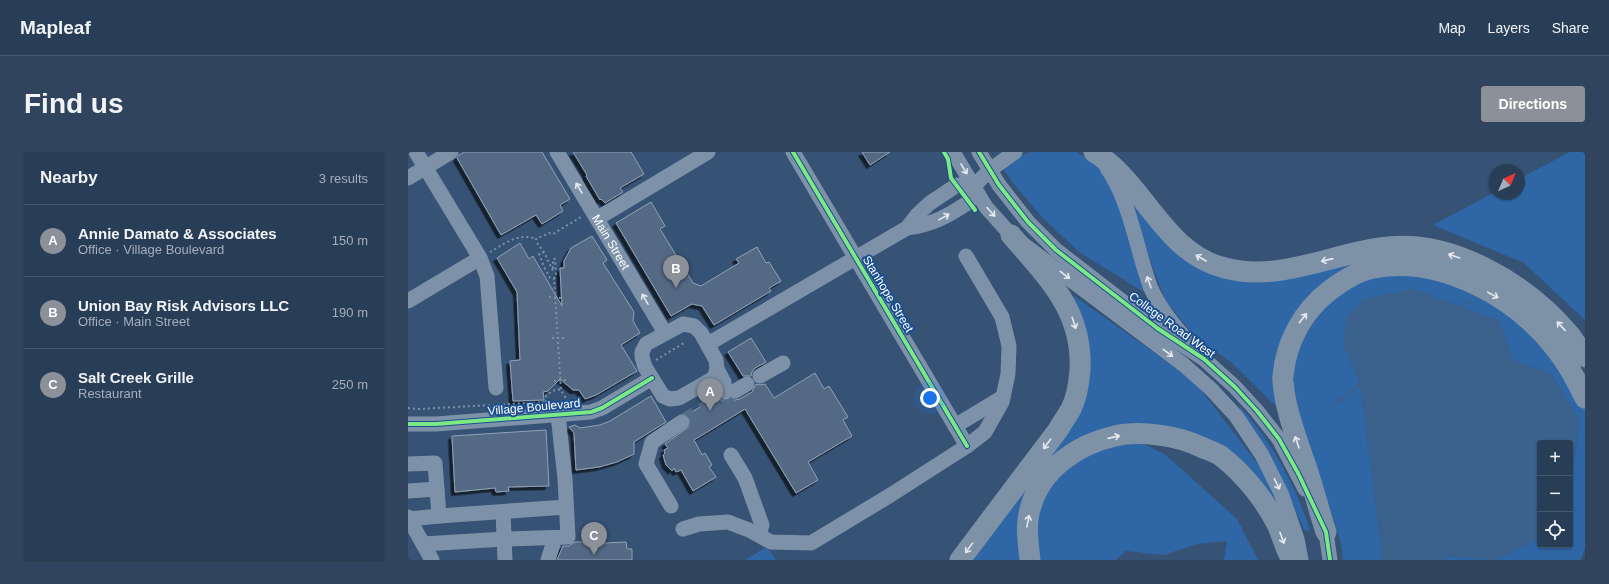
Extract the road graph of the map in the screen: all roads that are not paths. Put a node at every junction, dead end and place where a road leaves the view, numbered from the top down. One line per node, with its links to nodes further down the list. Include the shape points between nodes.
1 (416, 152): 11 (street)
2 (451, 152): 11 (street)
3 (557, 152): 15 (street, Main Street, one-way to 3)
4 (793, 152): 20 (street, Stanhope Street)
5 (953, 152): 14 (street, College Road West, one-way to 14)
6 (979, 152): 12 (street, College Road West)
7 (1015, 152): 12 (street)
8 (1090, 152): 25 (street, one-way to 8, via 1173,325 1160,306 1150,286 1120,191 1107,169)
9 (1094, 152): 24 (highway, one-way to 9, via 1560,325 1524,291 1471,262 1438,251 1404,246 1380,248 1267,272 1247,272 1205,261 1171,235 1123,177 1103,157)
10 (705, 153): 15 (street)
11 (426, 167): 13 (street); 18 (street)
12 (990, 170): 14 (street); 25 (street, College Road West, via 1028,222 1056,250 1157,328)
13 (408, 178)
14 (974, 186): 16 (street, via 957,185 930,203); 16 (street, one-way to 14, via 923,226 959,209 969,202); 17 (street, College Road West, one-way to 17, via 986,207)
15 (595, 214): 22 (street, Main Street, one-way to 15)
16 (907, 228): 20 (street)
17 (1011, 235): 57 (highway, one-way to 57, via 1047,277 1070,312 1078,341 1079,385 1071,408 1058,430); 60 (street, College Road West, one-way to 60, via 1184,365 1224,402 1250,436 1272,475 1289,512)
18 (483, 256): 21 (street); 30 (street, via 487,276)
19 (966, 256): 33 (street, via 1002,318 1009,346 1008,374)
20 (855, 258): 23 (street); 37 (street, Stanhope Street)
21 (408, 301)
22 (665, 333): 23 (street, via 683,324 694,326); 28 (street, via 646,344 642,352)
23 (708, 344): 27 (street, via 716,360)
24 (1585, 358)
25 (1204, 359): 49 (street, College Road West, via 1258,411 1279,439)
26 (783, 363): 29 (street)
27 (717, 370): 31 (street, via 724,382); 32 (street, via 714,378 679,398)
28 (648, 372): 32 (street); 35 (street, Village Boulevard, via 602,408 586,413)
29 (760, 376)
30 (496, 388)
31 (736, 389)
32 (663, 396): 43 (street, via 681,412 681,421 652,442 646,464)
33 (1003, 397): 37 (street); 38 (street, via 985,432)
34 (1585, 398): 49 (highway, one-way to 34, via 1287,410 1283,377 1287,352 1299,323 1317,300 1346,279 1373,268 1404,265 1436,269 1466,280 1501,299 1527,319 1555,348)
35 (558, 409): 36 (street, Village Boulevard, via 436,424); 44 (street)
36 (408, 424)
37 (955, 426): 38 (street, Stanhope Street)
38 (967, 446): 50 (street, via 811,543 771,542)
39 (731, 455): 50 (street, via 745,478 762,525)
40 (408, 464): 41 (street, via 435,463)
41 (437, 489): 42 (street); 46 (street)
42 (408, 491)
43 (671, 506)
44 (566, 507): 45 (street); 51 (street, via 568,537)
45 (503, 512): 46 (street); 52 (street)
46 (439, 516): 47 (street)
47 (408, 518): 53 (street)
48 (683, 528): 50 (street, via 728,522)
49 (1326, 532): 61 (street, College Road West)
50 (759, 535)
51 (555, 538): 52 (street); 56 (street)
52 (505, 539): 53 (street); 55 (street)
53 (423, 544): 54 (street)
54 (432, 560)
55 (506, 560)
56 (548, 560)
57 (960, 560)
58 (1030, 560): 59 (highway, one-way to 59, via 1026,528 1031,505 1043,481 1059,462 1083,446 1116,435 1151,434 1189,441 1220,456 1245,478 1278,526)
59 (1292, 560)
60 (1301, 560)
61 (1330, 560)

